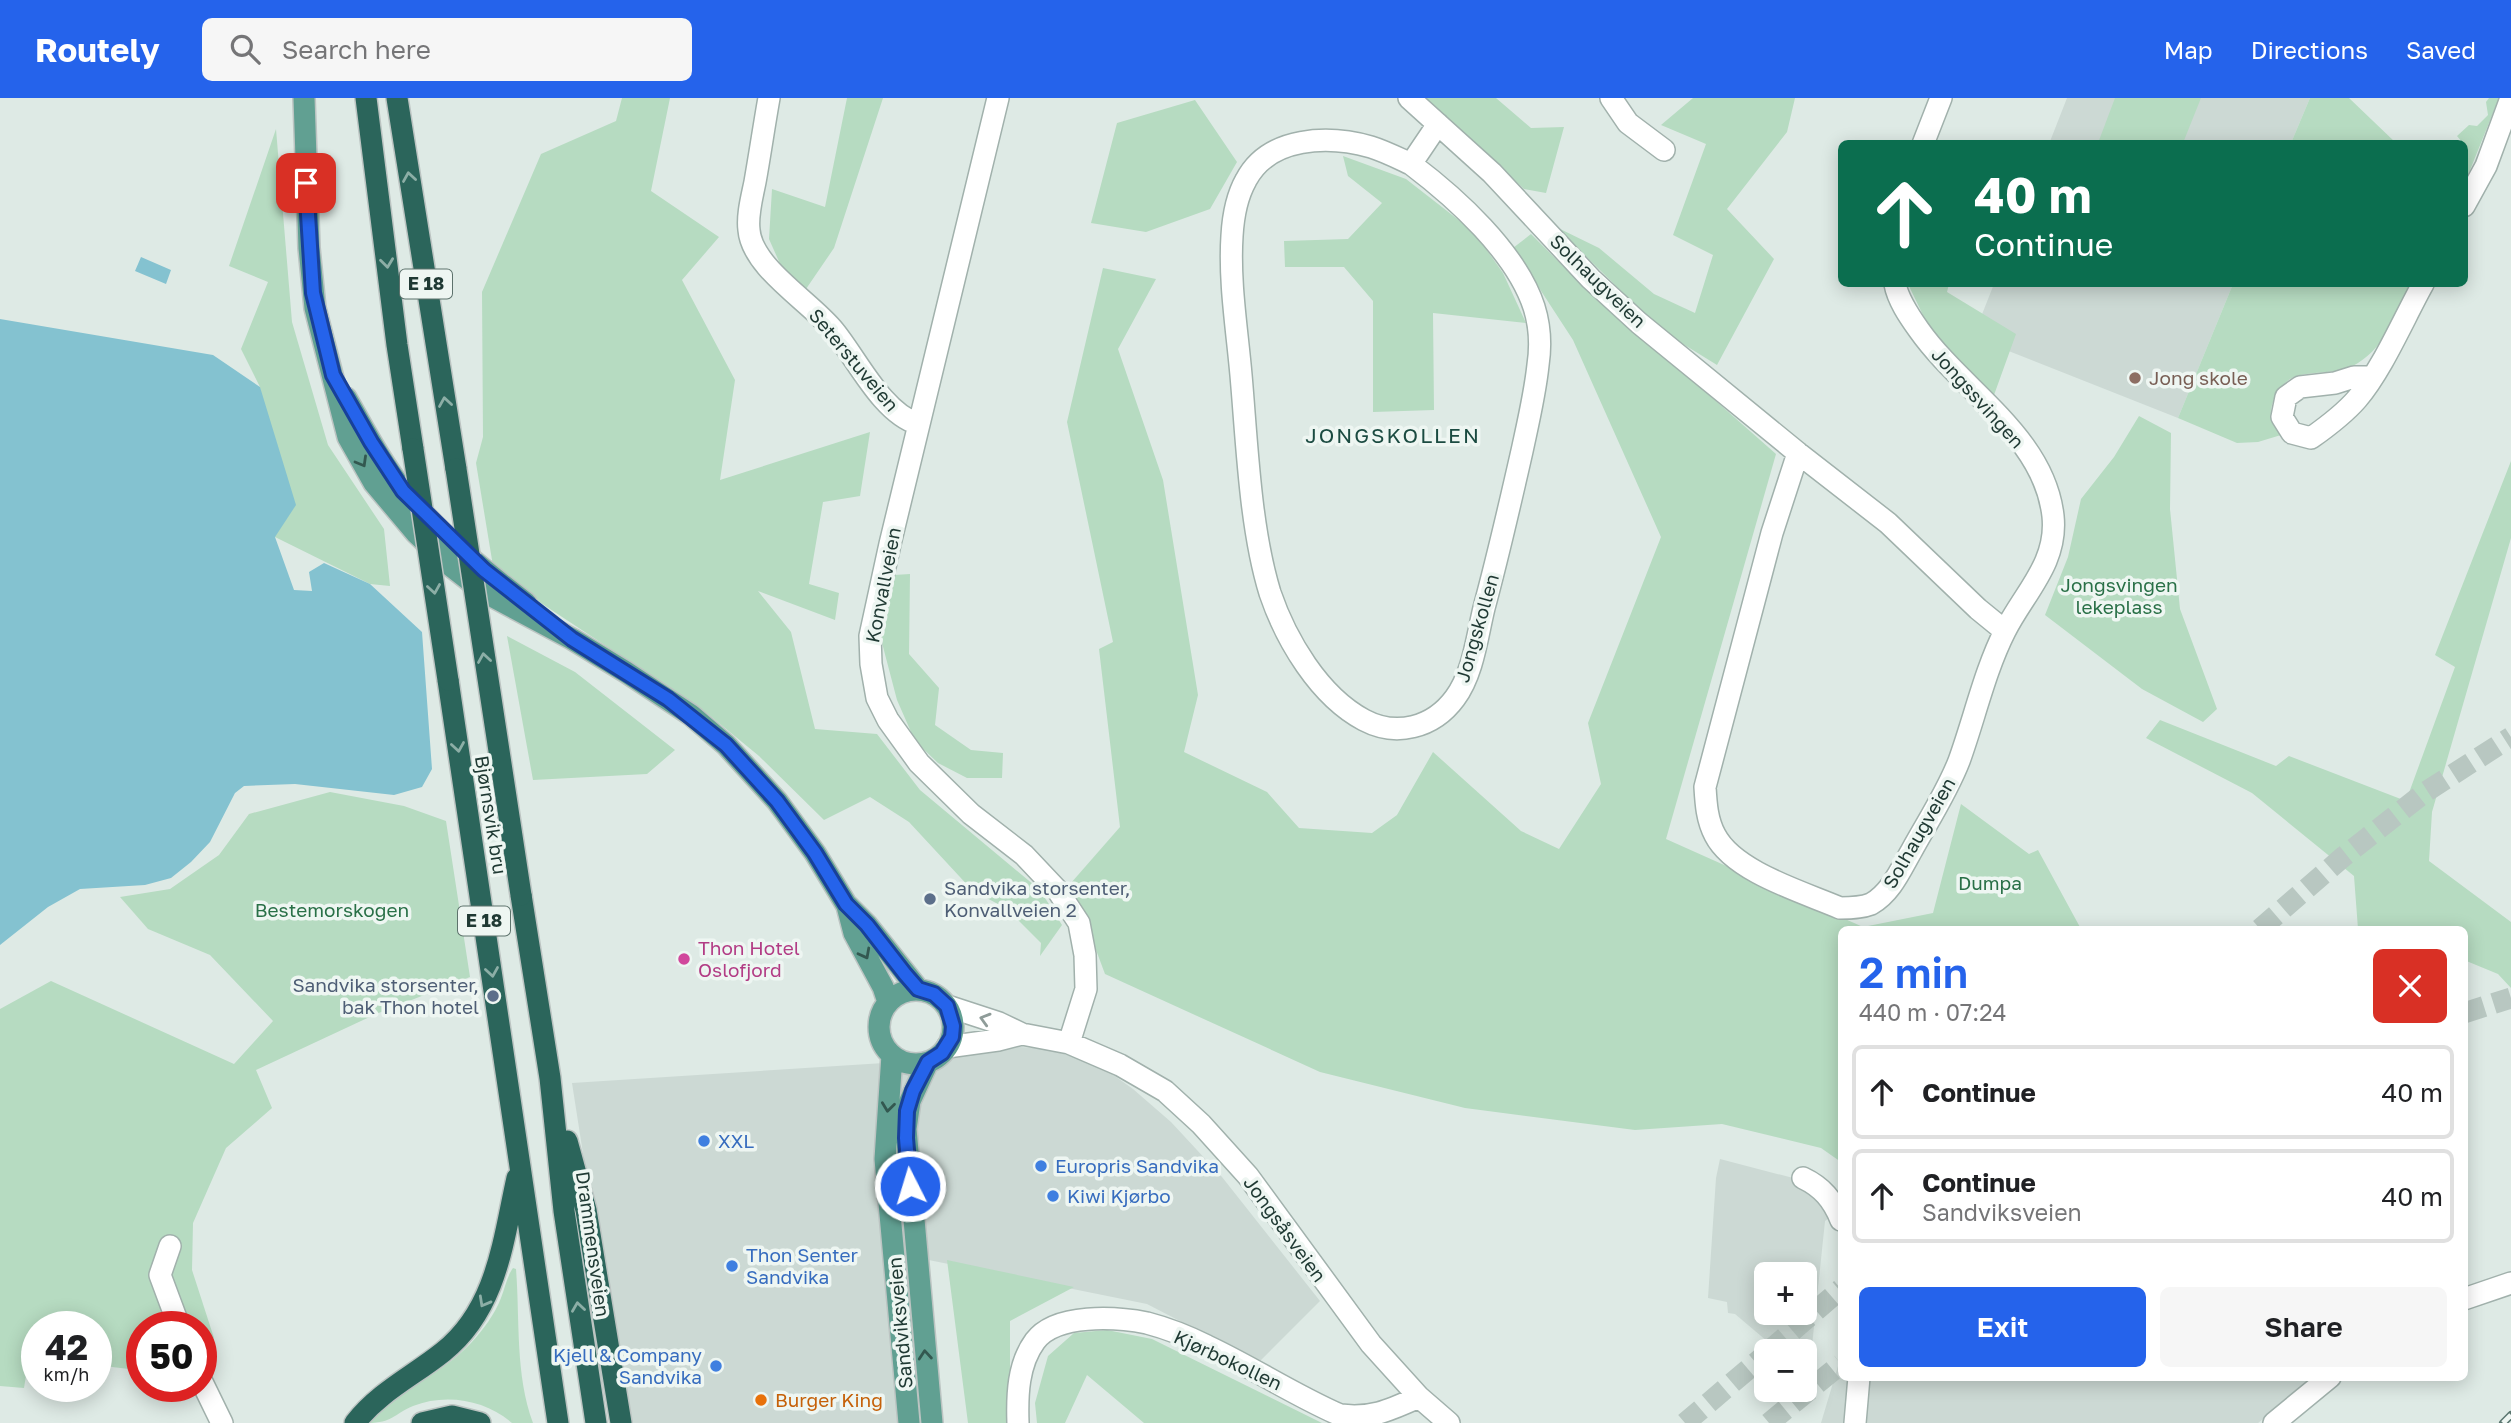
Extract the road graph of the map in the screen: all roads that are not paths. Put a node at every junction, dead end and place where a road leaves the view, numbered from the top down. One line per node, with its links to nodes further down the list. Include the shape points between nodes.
1 (304, 98): 21 (main road, via 313,293 333,375 379,455 415,504 484,570 572,639 668,699 726,745 792,820)
2 (366, 98): 31 (highway, Bjørnsvik bru / E 18, one-way to 31, bridge, via 413,449)
3 (397, 98): 30 (highway, Bjørnsvik bru / E 18, one-way to 3, bridge)
4 (769, 98): 18 (street, Seterstuveien, via 751,203 749,230 755,249 832,328 884,399 904,420)
5 (998, 98): 18 (street, Konvallveien)
6 (1409, 98): 10 (street, Solhaugveien)
7 (1611, 98): 12 (street, via 1628,123)
8 (1941, 98): 11 (street)
9 (2511, 98): 14 (street, via 2486,166)
10 (1438, 124): 13 (street); 19 (street, Solhaugveien, via 1639,323)
11 (1925, 140)
12 (1664, 150)
13 (1411, 164): 13 (street, Jongskollen, via 1371,148 1333,140 1294,143 1268,155 1247,177 1237,203 1231,264 1259,546 1271,595 1301,656 1328,693 1366,721 1404,730 1441,713 1466,678 1527,430 1540,334 1534,307 1511,265 1478,223)
14 (2468, 199)
15 (1896, 287): 20 (street, Jongssvingen, via 1928,344 2019,441 2045,489 2053,516 2048,555)
16 (2421, 287): 17 (street)
17 (2371, 377)
18 (918, 424): 26 (street, Konvallveien, via 870,636 877,698 919,763 971,814 1024,855 1058,891 1079,923 1086,955 1086,989)
19 (1798, 453): 20 (street, Solhaugveien, via 1888,523); 20 (street, Solhaugveien, via 1772,533 1705,788 1716,836 1731,854 1754,870 1840,908 1870,904 1886,893 1958,762)
20 (2005, 631)
21 (846, 904): 22 (main road); 23 (main road, one-way to 23)
22 (918, 989): 23 (main road, via 902,992); 24 (main road, via 934,994)
23 (888, 1002): 28 (main road, via 879,1030)
24 (947, 1006): 25 (street, Jongsåsveien, one-way to 24); 27 (main road, via 953,1026)
25 (1022, 1034): 26 (street, Jongsåsveien); 27 (street, Jongsåsveien)
26 (1069, 1043): 40 (street, Jongsåsveien, via 1155,1084 1201,1124 1248,1177 1371,1344)
27 (947, 1047): 29 (main road)
28 (892, 1055): 29 (main road, via 909,1063); 49 (main road, Sandviksveien, one-way to 49, via 885,1159)
29 (928, 1062): 50 (main road, Sandviksveien, one-way to 29, via 906,1129 910,1101)
30 (564, 1154): 47 (highway, Drammensveien / E 18, one-way to 30); 48 (highway, E 18, via 588,1223)
31 (520, 1162): 43 (highway, E 18, one-way to 43, via 492,1287 475,1318 462,1335 380,1396); 46 (highway, Bjørnsvik bru / E 18)
32 (1803, 1178): 33 (street, via 1816,1184)
33 (1838, 1213)
34 (170, 1246): 37 (street, via 160,1275)
35 (2511, 1283): 36 (street)
36 (2468, 1298)
37 (173, 1311)
38 (1859, 1381): 53 (street)
39 (2325, 1381): 54 (street)
40 (1419, 1397): 51 (street, Kjørbokollen, via 1386,1412 1340,1415 1206,1345 1147,1324 1090,1318 1059,1324 1036,1339 1023,1363); 52 (street, Jongsåsveien)
41 (212, 1402): 42 (street)
42 (222, 1423)
43 (355, 1423)
44 (422, 1423): 45 (highway, via 453,1416)
45 (480, 1423)
46 (558, 1423)
47 (596, 1423)
48 (621, 1423)
49 (909, 1423)
50 (932, 1423)
51 (1018, 1423)
52 (1449, 1423)
53 (1855, 1423)
54 (2274, 1423)

